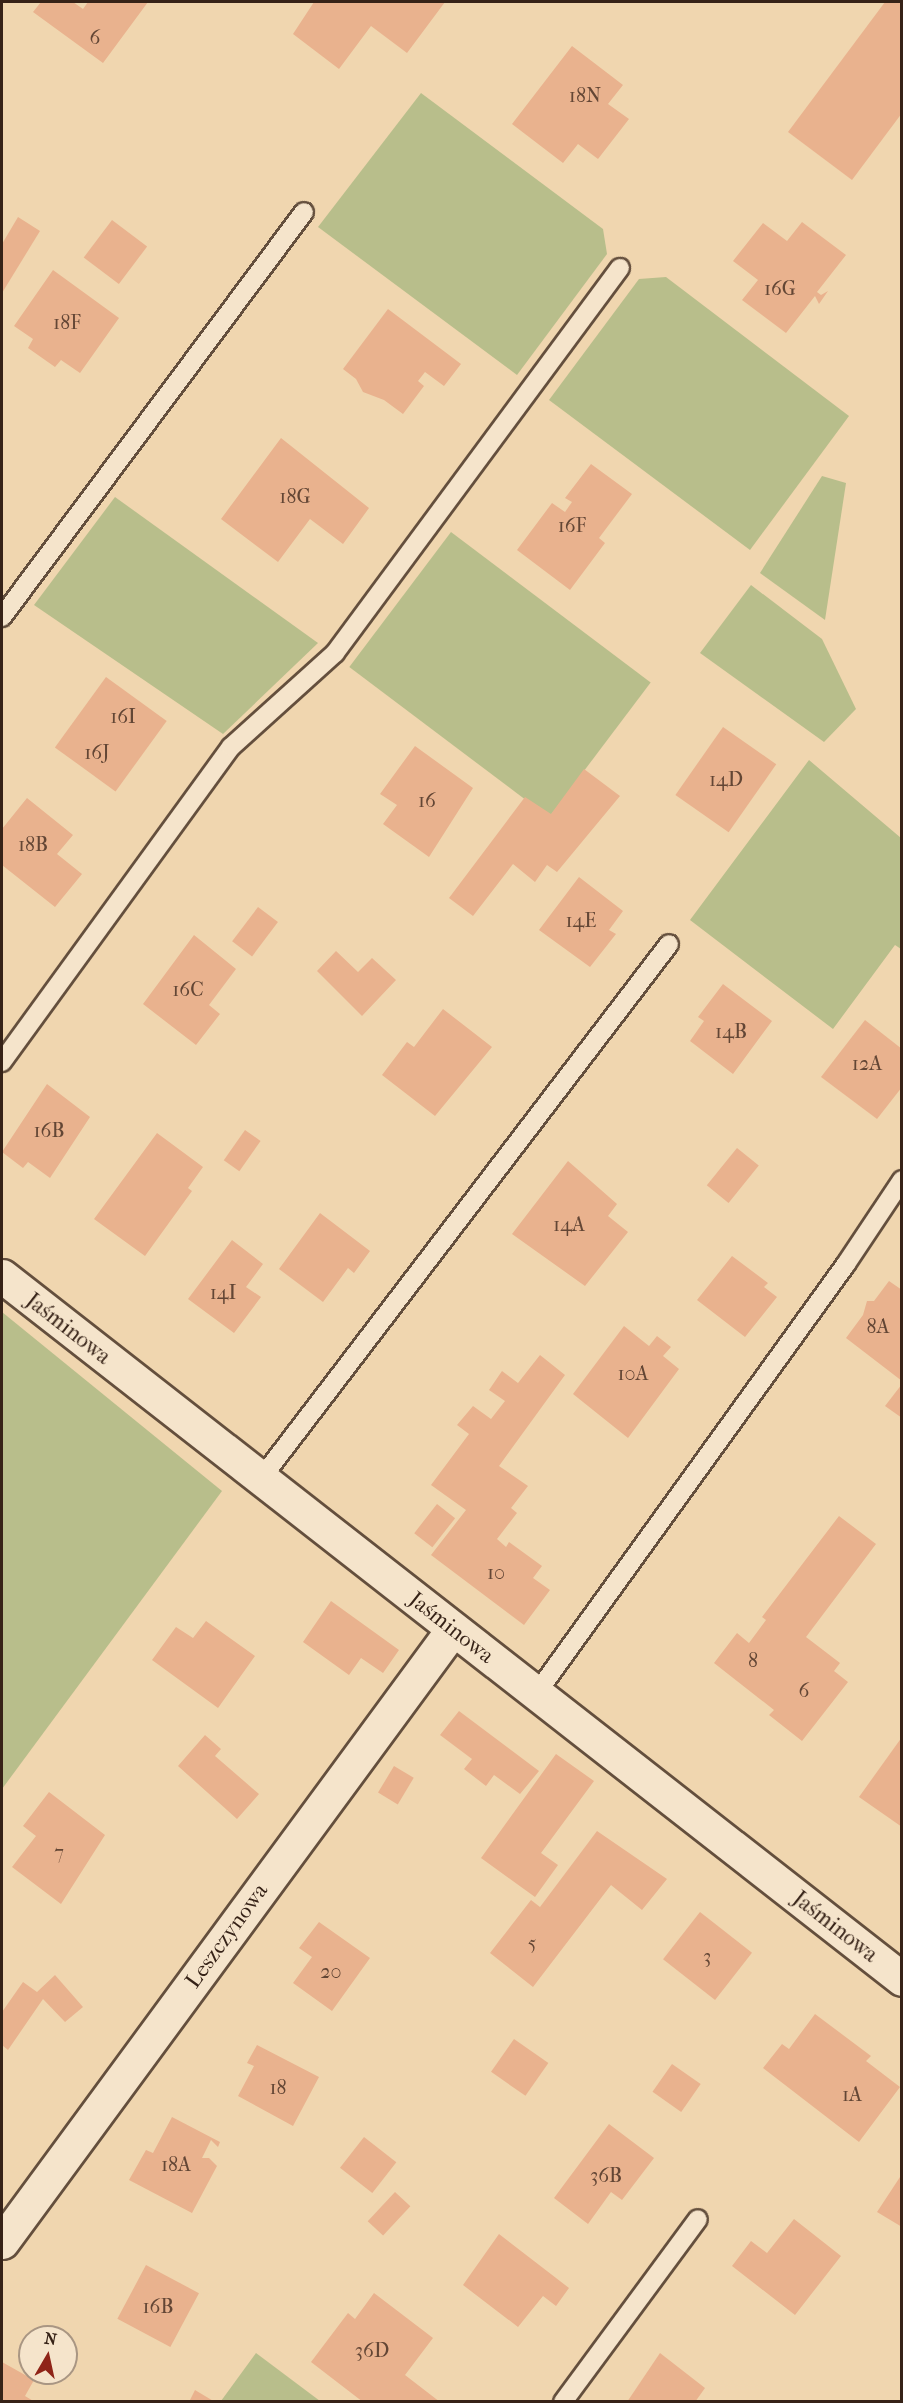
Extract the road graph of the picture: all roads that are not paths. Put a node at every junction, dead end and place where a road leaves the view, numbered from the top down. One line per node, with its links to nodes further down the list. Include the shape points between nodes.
1 (304, 213): 3 (lane)
2 (620, 268): 5 (lane, via 335,653 231,747)
3 (2, 617)
4 (669, 944): 8 (lane)
5 (2, 1062)
6 (902, 1180): 10 (lane, via 846,1264)
7 (2, 1276): 8 (street, Jaśminowa)
8 (260, 1480): 9 (street, Jaśminowa)
9 (453, 1629): 10 (street, Jaśminowa); 13 (street, Leszczynowa)
10 (536, 1694): 11 (street, Jaśminowa)
11 (902, 1979)
12 (698, 2219): 14 (lane)
13 (2, 2242)
14 (563, 2402)

